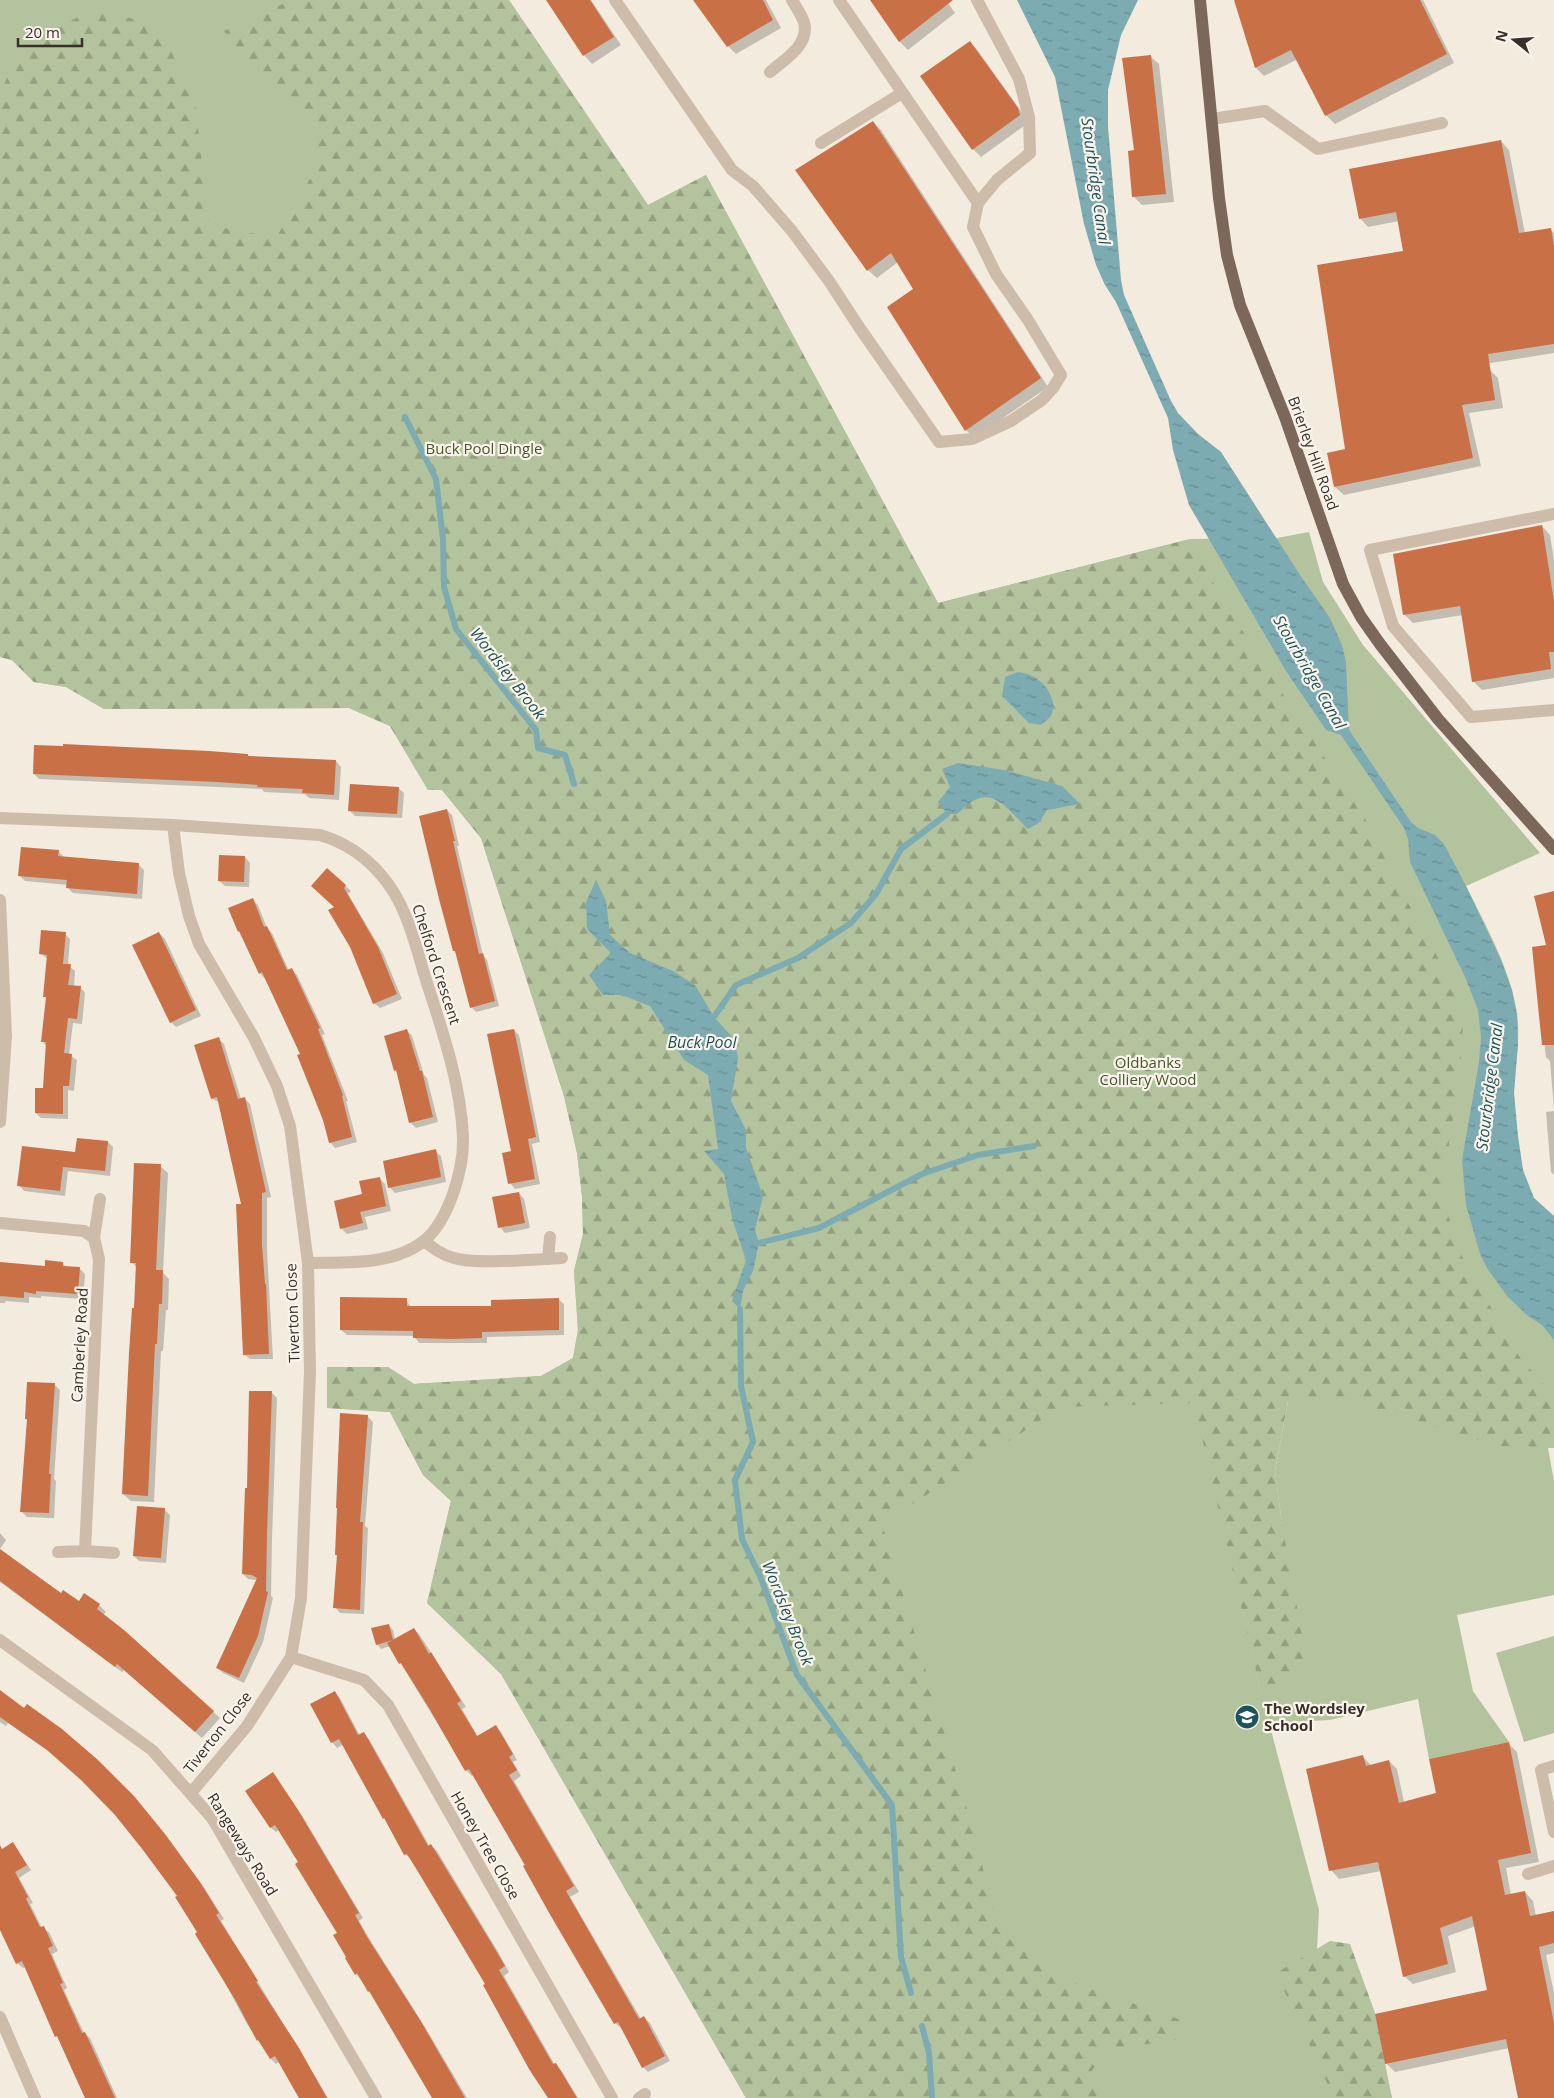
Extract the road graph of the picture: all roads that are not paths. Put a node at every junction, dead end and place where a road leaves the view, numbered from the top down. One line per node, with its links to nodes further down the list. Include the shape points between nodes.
1 (615, 0): 11 (street, via 732,170 753,186 829,281 939,442 972,439 1011,421 1042,400 1061,375 996,274 974,227)
2 (792, 0): 6 (street, via 804,22 800,46)
3 (839, 0): 7 (street)
4 (977, 0): 11 (street, via 1019,79 1029,117 1030,153 997,180)
5 (1200, 0): 8 (main road, Brierley Hill Road)
6 (770, 72)
7 (902, 93): 10 (street); 11 (street)
8 (1212, 119): 9 (street, via 1265,111 1318,149); 16 (main road, Brierley Hill Road, via 1227,255 1240,305 1285,417 1343,584 1361,617 1438,719)
9 (1442, 123)
10 (821, 143)
11 (978, 203)
12 (1554, 514): 13 (street, via 1370,550 1393,626 1471,717)
13 (1554, 710)
14 (0, 818): 15 (street, Chelford Crescent)
15 (173, 825): 23 (street, Chelford Crescent, via 320,836 336,840 358,853 382,876 398,900 434,1005 460,1103 463,1139 461,1168 453,1195 444,1214); 26 (street, Tiverton Close, via 189,916 200,944 254,1038 277,1086 290,1126)
16 (1553, 845)
17 (0, 900): 18 (street, via 6,1036)
18 (0, 1122)
19 (100, 1199): 22 (street, Camberley Road)
20 (0, 1224): 22 (street, via 84,1231)
21 (550, 1237): 24 (street)
22 (94, 1238): 27 (street, Camberley Road, via 99,1259)
23 (424, 1241): 24 (street, via 455,1259); 26 (street, Chelford Crescent, via 405,1252 363,1262)
24 (548, 1258): 25 (street)
25 (562, 1258)
26 (308, 1263): 31 (street, Tiverton Close, via 308,1446 301,1598)
27 (85, 1551): 28 (street); 29 (street)
28 (58, 1552)
29 (114, 1553)
30 (0, 1640): 33 (street, Rangeways Road, via 152,1750)
31 (291, 1656): 33 (street, Tiverton Close, via 247,1726); 40 (street, Honey Tree Close, via 364,1680 388,1705)
32 (1554, 1766): 34 (street, via 1541,1770)
33 (191, 1793): 39 (street, Rangeways Road, via 212,1818)
34 (1554, 1832)
35 (1554, 1866): 36 (street)
36 (1528, 1874)
37 (0, 2017): 38 (street)
38 (35, 2098)
39 (376, 2098)
40 (612, 2098)

